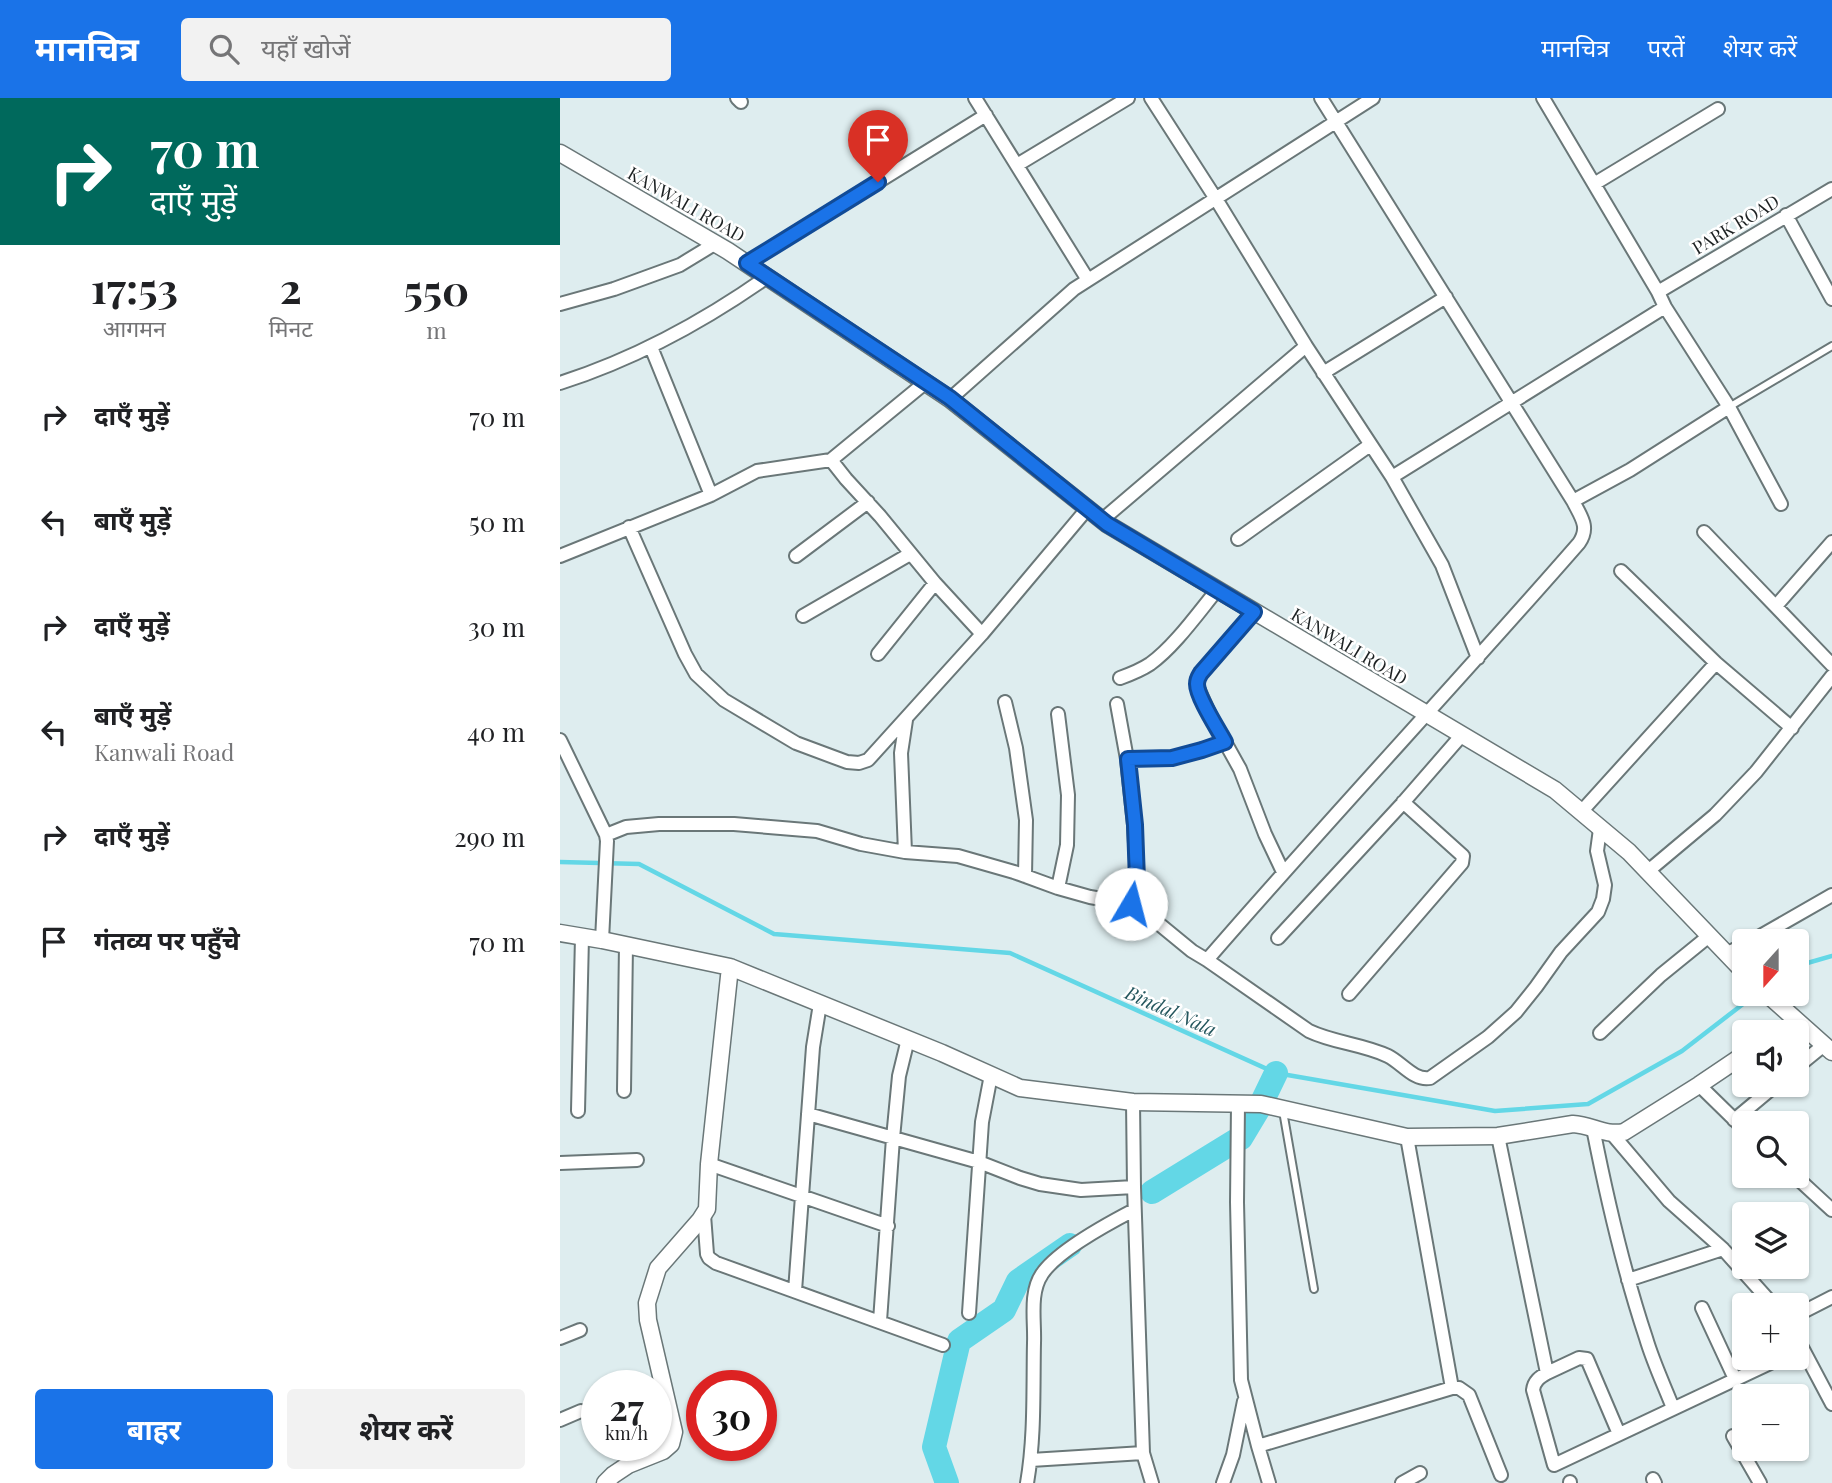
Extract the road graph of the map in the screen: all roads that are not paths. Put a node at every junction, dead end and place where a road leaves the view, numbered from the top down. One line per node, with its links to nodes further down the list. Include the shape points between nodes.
1 (975, 98): 8 (street)
2 (1128, 98): 11 (street)
3 (1151, 98): 14 (street)
4 (1321, 98): 9 (street)
5 (1373, 98): 9 (street)
6 (1543, 98): 12 (street)
7 (1718, 109): 12 (street)
8 (986, 114): 11 (street); 17 (street)
9 (1335, 122): 14 (street); 21 (street)
10 (560, 153): 16 (street, KANWALI ROAD)
11 (1017, 165): 19 (street)
12 (1594, 184): 20 (street)
13 (1832, 189): 15 (street, PARK ROAD)
14 (1216, 200): 19 (street); 25 (street)
15 (1786, 215): 20 (street, PARK ROAD); 22 (street)
16 (716, 243): 17 (street, KANWALI ROAD); 23 (street, via 680,265)
17 (747, 263): 18 (street, KANWALI ROAD)
18 (767, 277): 27 (street); 29 (street, KANWALI ROAD)
19 (1088, 280): 31 (street)
20 (1658, 292): 24 (street)
21 (1446, 297): 28 (street); 32 (street)
22 (1832, 299)
23 (560, 304)
24 (1665, 307): 32 (street); 33 (street)
25 (1306, 346): 28 (street); 42 (street)
26 (1832, 346): 33 (lane)
27 (651, 347): 30 (street); 37 (street)
28 (1323, 373): 34 (street)
29 (926, 382): 31 (street, KANWALI ROAD); 35 (street)
30 (560, 383)
31 (950, 398): 41 (street, KANWALI ROAD)
32 (1512, 402): 36 (street); 38 (street)
33 (1729, 407): 38 (street); 40 (street)
34 (1370, 445): 36 (street); 45 (street)
35 (831, 460): 37 (street, via 757,471); 39 (street)
36 (1392, 477): 58 (street, via 1442,565)
37 (712, 495): 43 (street)
38 (1573, 501): 58 (street, via 1583,519 1584,536)
39 (868, 502): 47 (street); 49 (street)
40 (1782, 504)
41 (1087, 509): 42 (street, KANWALI ROAD); 56 (street)
42 (1102, 520): 52 (street, KANWALI ROAD)
43 (629, 527): 48 (street); 67 (street, via 685,654 696,674 724,701 796,743 847,762 868,760)
44 (1704, 532): 53 (street)
45 (1238, 539)
46 (1831, 546): 53 (street)
47 (911, 554): 51 (street); 55 (street)
48 (560, 556)
49 (796, 556)
50 (1621, 570): 59 (street)
51 (935, 583): 56 (street); 57 (street)
52 (1217, 590): 54 (street, KANWALI ROAD); 62 (street, via 1157,658)
53 (1776, 606): 60 (street)
54 (1254, 612): 66 (street, KANWALI ROAD); 71 (street, via 1197,680)
55 (803, 616)
56 (982, 634): 67 (street)
57 (878, 654)
58 (1478, 658): 66 (street)
59 (1716, 663): 68 (street); 74 (street)
60 (1832, 665)
61 (1832, 676): 68 (street)
62 (1121, 678)
63 (1005, 702): 80 (street, via 1026,820)
64 (1117, 704): 72 (street)
65 (1058, 714): 81 (street, via 1068,795 1067,845)
66 (1427, 715): 69 (street, KANWALI ROAD); 78 (street)
67 (906, 719): 77 (street, via 901,753)
68 (1792, 728): 79 (street, via 1715,815)
69 (1461, 736): 73 (street); 74 (street, KANWALI ROAD, via 1555,790)
70 (560, 740): 76 (street)
71 (1225, 742): 72 (street, via 1172,758); 78 (street)
72 (1128, 759): 83 (street, via 1137,880)
73 (1403, 802): 88 (street); 96 (street, via 1463,856 1462,863)
74 (1581, 812): 75 (street, KANWALI ROAD)
75 (1600, 828): 79 (street, KANWALI ROAD); 93 (street, via 1597,851 1605,885 1598,912 1516,1012 1430,1078 1416,1077 1386,1055 1320,1037)
76 (607, 838): 77 (street, via 626,827 648,824 734,824 817,831); 89 (street)
77 (905, 852): 80 (street, via 958,856)
78 (1283, 872): 93 (street)
79 (1647, 872): 86 (street, KANWALI ROAD)
80 (1025, 876): 81 (street)
81 (1058, 888): 83 (street)
82 (1832, 895): 84 (street)
83 (1131, 904): 93 (street)
84 (1773, 929)
85 (560, 933): 87 (street)
86 (1709, 936): 92 (street, KANWALI ROAD); 101 (street)
87 (582, 937): 89 (street); 113 (street)
88 (1278, 938)
89 (602, 940): 90 (street)
90 (626, 945): 95 (street); 108 (street)
91 (1732, 951): 92 (street)
92 (1726, 954): 94 (street, KANWALI ROAD)
93 (1207, 960)
94 (1732, 960)
95 (730, 967): 97 (street); 125 (street)
96 (1349, 994)
97 (820, 1004): 102 (street); 115 (street)
98 (1780, 1006): 99 (street)
99 (1796, 1020)
100 (1809, 1032): 103 (street)
101 (1600, 1033)
102 (908, 1039): 106 (street); 121 (street)
103 (1828, 1049): 104 (street)
104 (1809, 1060)
105 (1732, 1063): 107 (street)
106 (991, 1075): 110 (street, via 1030,1090); 123 (street)
107 (1699, 1086): 116 (street); 118 (street)
108 (624, 1091)
109 (1762, 1097): 114 (street)
110 (1133, 1102): 111 (street); 126 (street)
111 (1238, 1104): 112 (street); 151 (street, via 1240,1344)
112 (1283, 1109): 120 (street); 135 (lane)
113 (578, 1111)
114 (1745, 1111)
115 (808, 1114): 121 (street); 128 (street)
116 (1732, 1118)
117 (1593, 1128): 118 (street); 119 (street, via 1573,1124); 134 (street)
118 (1613, 1135): 133 (street, via 1669,1201)
119 (1498, 1136): 120 (street); 148 (street)
120 (1407, 1137): 150 (street)
121 (893, 1139): 123 (street); 132 (street)
122 (637, 1160): 124 (street)
123 (979, 1162): 126 (street, via 1040,1184 1081,1190); 141 (street)
124 (560, 1163)
125 (709, 1164): 128 (street); 131 (street)
126 (1133, 1187): 129 (street)
127 (1808, 1188): 130 (street)
128 (800, 1196): 132 (street); 136 (street)
129 (1134, 1210): 158 (street); 159 (street, via 1063,1254 1037,1282)
130 (1832, 1210)
131 (704, 1215): 136 (street, via 707,1254 716,1264); 163 (street, via 658,1268 647,1303 674,1432 671,1444 628,1465)
132 (888, 1226): 142 (street)
133 (1723, 1250): 134 (street); 137 (street)
134 (1628, 1280): 153 (street)
135 (1314, 1289)
136 (794, 1291): 142 (street)
137 (1762, 1293)
138 (1832, 1297): 140 (street)
139 (1702, 1308): 149 (street)
140 (1809, 1309)
141 (969, 1313)
142 (880, 1321): 145 (street)
143 (580, 1330): 144 (street)
144 (560, 1338)
145 (943, 1345)
146 (1809, 1363): 152 (street)
147 (1755, 1370): 149 (street)
148 (1547, 1373): 156 (street, via 1579,1358 1587,1359); 156 (street, via 1534,1390 1554,1465)
149 (1735, 1379): 153 (street)
150 (1452, 1388): 157 (street); 162 (street, via 1469,1395)
151 (1245, 1397): 157 (street); 166 (street)
152 (1832, 1404)
153 (1673, 1408): 156 (street)
154 (581, 1411): 155 (street)
155 (560, 1420)
156 (1619, 1434)
157 (1258, 1446): 167 (street)
158 (1143, 1453): 159 (street); 165 (street)
159 (1031, 1460): 164 (street)
160 (1747, 1461): 169 (street)
161 (1420, 1473): 168 (street)
162 (1501, 1475)
163 (605, 1483)
164 (1027, 1483)
165 (1152, 1483)
166 (1223, 1483)
167 (1269, 1483)
168 (1402, 1483)
169 (1760, 1483)

